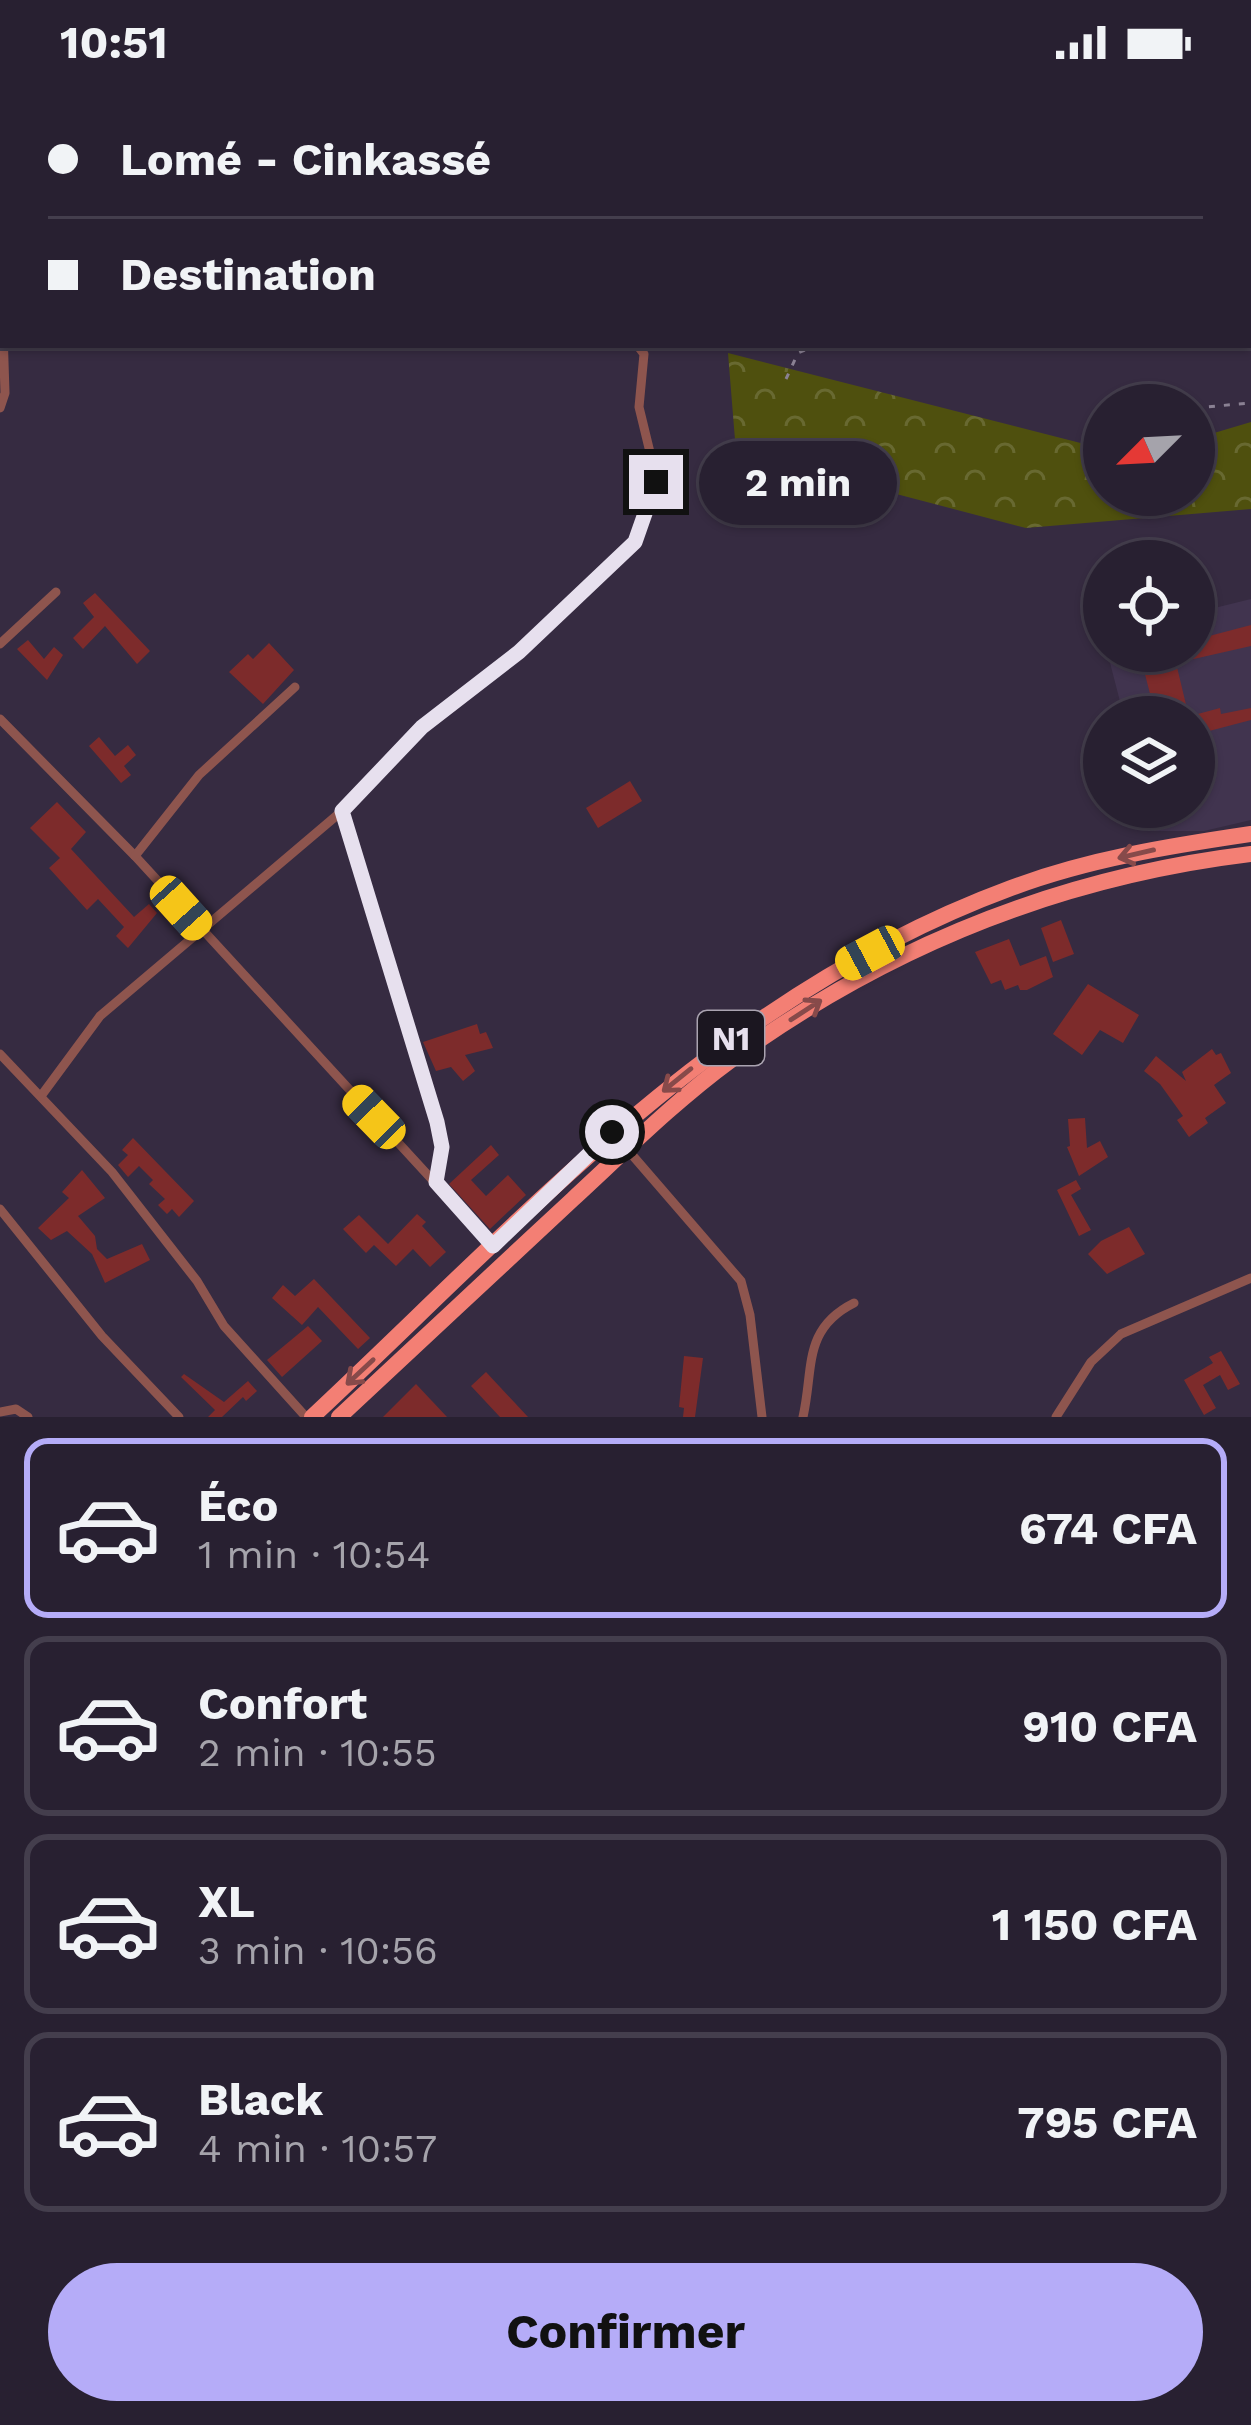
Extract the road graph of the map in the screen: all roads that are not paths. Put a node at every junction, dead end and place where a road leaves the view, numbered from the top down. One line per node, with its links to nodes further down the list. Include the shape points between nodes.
1 (4, 348): 3 (street)
2 (639, 348): 8 (street, via 639,407 656,482 635,542 519,652 422,727)
3 (0, 408)
4 (56, 592): 5 (street)
5 (0, 644)
6 (295, 687): 11 (street, via 188,788)
7 (0, 719): 11 (street)
8 (342, 811): 13 (street); 17 (street, via 437,1122)
9 (1251, 834): 12 (highway, N1, one-way to 12, via 1159,848)
10 (1251, 854): 12 (highway, N1)
11 (135, 856): 13 (street)
12 (1016, 896): 16 (highway, N1, one-way to 12, via 728,1062 819,1001); 19 (highway, N1, one-way to 19, via 901,936 763,1015 612,1132)
13 (200, 928): 15 (street, via 100,1016); 17 (street)
14 (0, 1054): 15 (street)
15 (41, 1096): 26 (street, via 112,1172 224,1326)
16 (627, 1149): 22 (highway, N1); 28 (street, via 741,1281)
17 (436, 1182): 19 (street)
18 (0, 1209): 25 (street)
19 (493, 1246): 22 (highway, N1)
20 (1251, 1278): 30 (street, via 1121,1334 1091,1361)
21 (854, 1304): 29 (street, via 818,1335)
22 (424, 1325): 26 (highway, N1, one-way to 26); 27 (highway, N1)
23 (0, 1412): 24 (street)
24 (28, 1417)
25 (178, 1417)
26 (309, 1417)
27 (339, 1417)
28 (762, 1417)
29 (803, 1417)
30 (1056, 1417)

